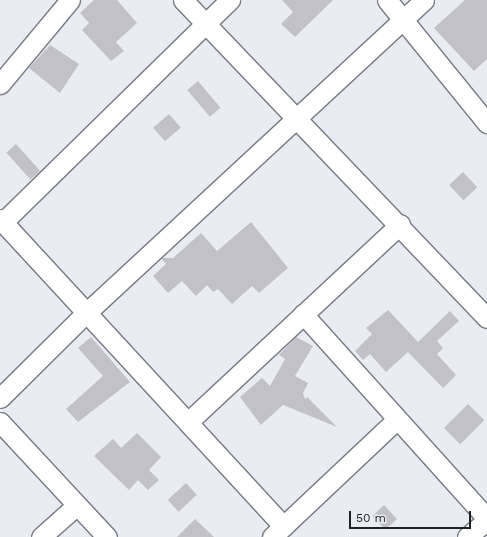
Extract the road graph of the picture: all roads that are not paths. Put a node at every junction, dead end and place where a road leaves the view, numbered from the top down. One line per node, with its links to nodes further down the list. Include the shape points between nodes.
1 (70, 0): 8 (street)
2 (183, 0): 7 (street)
3 (230, 0): 7 (street)
4 (386, 0): 6 (street)
5 (424, 0): 6 (street)
6 (404, 19): 9 (street); 10 (street)
7 (205, 24): 9 (street); 11 (street)
8 (4, 72)
9 (297, 117): 12 (street); 13 (street)
10 (487, 122)
11 (2, 220): 13 (street)
12 (400, 224): 14 (street); 15 (street)
13 (85, 314): 16 (street); 19 (street)
14 (303, 314): 17 (street); 19 (street)
15 (487, 318)
16 (0, 398)
17 (396, 420): 21 (street); 22 (street)
18 (0, 422): 20 (street)
19 (188, 422): 22 (street)
20 (77, 505): 23 (street); 24 (street)
21 (487, 519): 25 (street)
22 (278, 531)
23 (41, 537)
24 (108, 537)
25 (467, 537)

